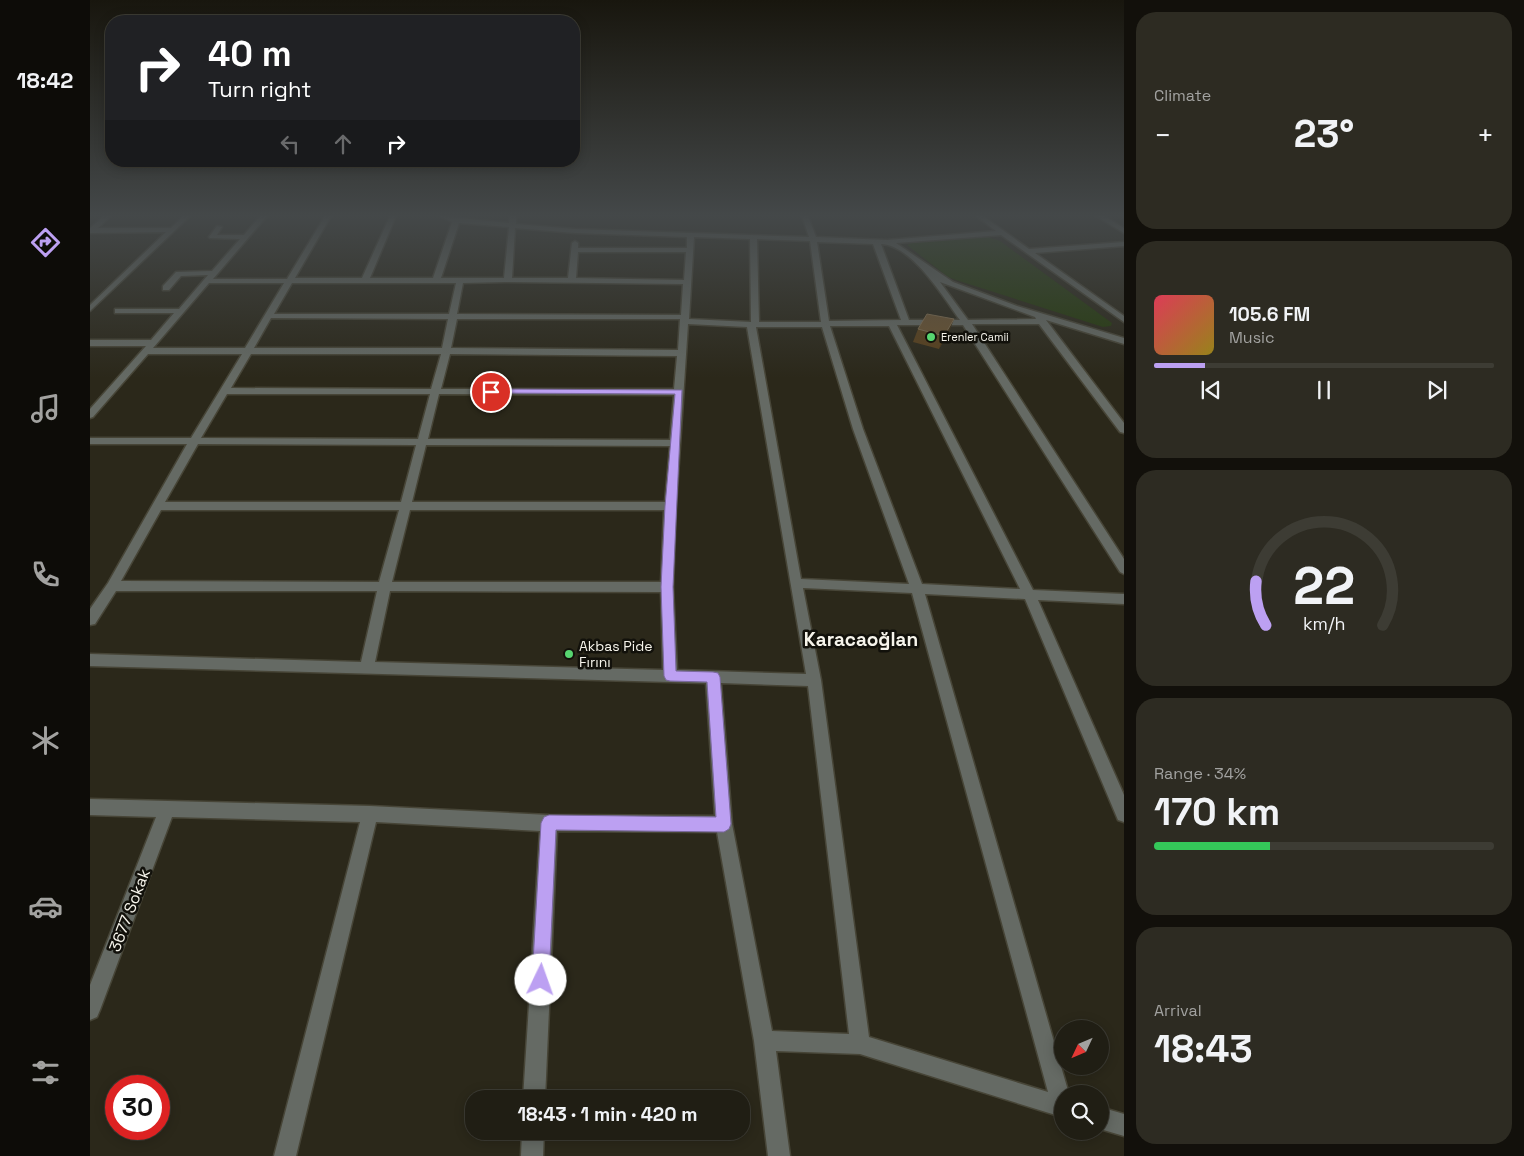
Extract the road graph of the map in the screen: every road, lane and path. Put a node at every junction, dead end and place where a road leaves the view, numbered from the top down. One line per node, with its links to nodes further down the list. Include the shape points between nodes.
1 (131, 270): 24 (street)
2 (217, 270): 14 (street)
3 (297, 270): 18 (street)
4 (371, 270): 19 (street)
5 (440, 270): 20 (street)
6 (509, 270): 15 (street)
7 (573, 270): 16 (street)
8 (689, 270): 22 (street)
9 (753, 270): 36 (street)
10 (817, 270): 37 (street)
11 (887, 270): 35 (street)
12 (928, 270): 30 (street, via 948,283); 33 (street)
13 (1057, 270): 27 (street)
14 (214, 273): 17 (street); 23 (street, via 179,274)
15 (508, 280): 16 (street); 21 (street)
16 (572, 280): 22 (street)
17 (207, 281): 18 (street); 25 (street)
18 (291, 281): 19 (street); 28 (street)
19 (366, 281): 20 (street)
20 (436, 281): 21 (street)
21 (460, 281): 29 (street)
22 (688, 282): 31 (street)
23 (166, 288)
24 (90, 309)
25 (181, 311): 26 (street); 40 (street)
26 (118, 312)
27 (1120, 313): 32 (street)
28 (269, 316): 29 (street); 43 (street)
29 (453, 318): 31 (street); 41 (street)
30 (1040, 318): 33 (street); 38 (street); 49 (street)
31 (685, 319): 36 (street); 44 (street)
32 (1124, 320)
33 (966, 322): 35 (street); 57 (street)
34 (892, 323): 35 (street); 37 (street); 63 (street)
35 (906, 323)
36 (753, 324): 37 (street); 58 (street)
37 (824, 324): 62 (street, via 858,429)
38 (1124, 341)
39 (90, 343): 40 (street)
40 (153, 343): 42 (street)
41 (446, 350): 43 (street); 44 (street); 46 (street)
42 (146, 351): 43 (street); 48 (street)
43 (247, 351): 45 (street)
44 (680, 353): 47 (street)
45 (226, 391): 46 (street); 51 (street)
46 (434, 391): 47 (street); 52 (street)
47 (679, 392): 53 (street)
48 (90, 415)
49 (1124, 430)
50 (90, 441): 51 (street)
51 (194, 442): 52 (street); 54 (street)
52 (422, 442): 53 (street); 56 (street)
53 (676, 442): 55 (street)
54 (158, 506): 56 (street); 59 (street)
55 (670, 506): 56 (street); 60 (street)
56 (406, 507): 61 (street)
57 (1124, 569)
58 (796, 584): 62 (street); 70 (street)
59 (112, 586): 61 (street); 65 (street)
60 (667, 587): 61 (street); 68 (street)
61 (384, 588): 67 (street)
62 (917, 589): 63 (street); 80 (street)
63 (1030, 596): 64 (street); 74 (street)
64 (1124, 599)
65 (90, 620)
66 (90, 660): 67 (street)
67 (367, 668): 68 (street)
68 (670, 676): 69 (street)
69 (713, 677): 70 (street); 76 (street)
70 (814, 680): 79 (street)
71 (90, 807): 72 (street)
72 (168, 809): 73 (street); 77 (street, 3677 Sokak)
73 (370, 814): 75 (street); 86 (street)
74 (1124, 814)
75 (549, 823): 76 (street); 81 (street)
76 (724, 824): 78 (street)
77 (90, 1010)
78 (764, 1041): 79 (street); 88 (street)
79 (860, 1044): 82 (street)
80 (1056, 1085)
81 (534, 1090)
82 (1054, 1103)
83 (1109, 1121): 84 (street)
84 (1124, 1125)
85 (533, 1140): 87 (street)
86 (285, 1156)
87 (532, 1156)
88 (778, 1156)

